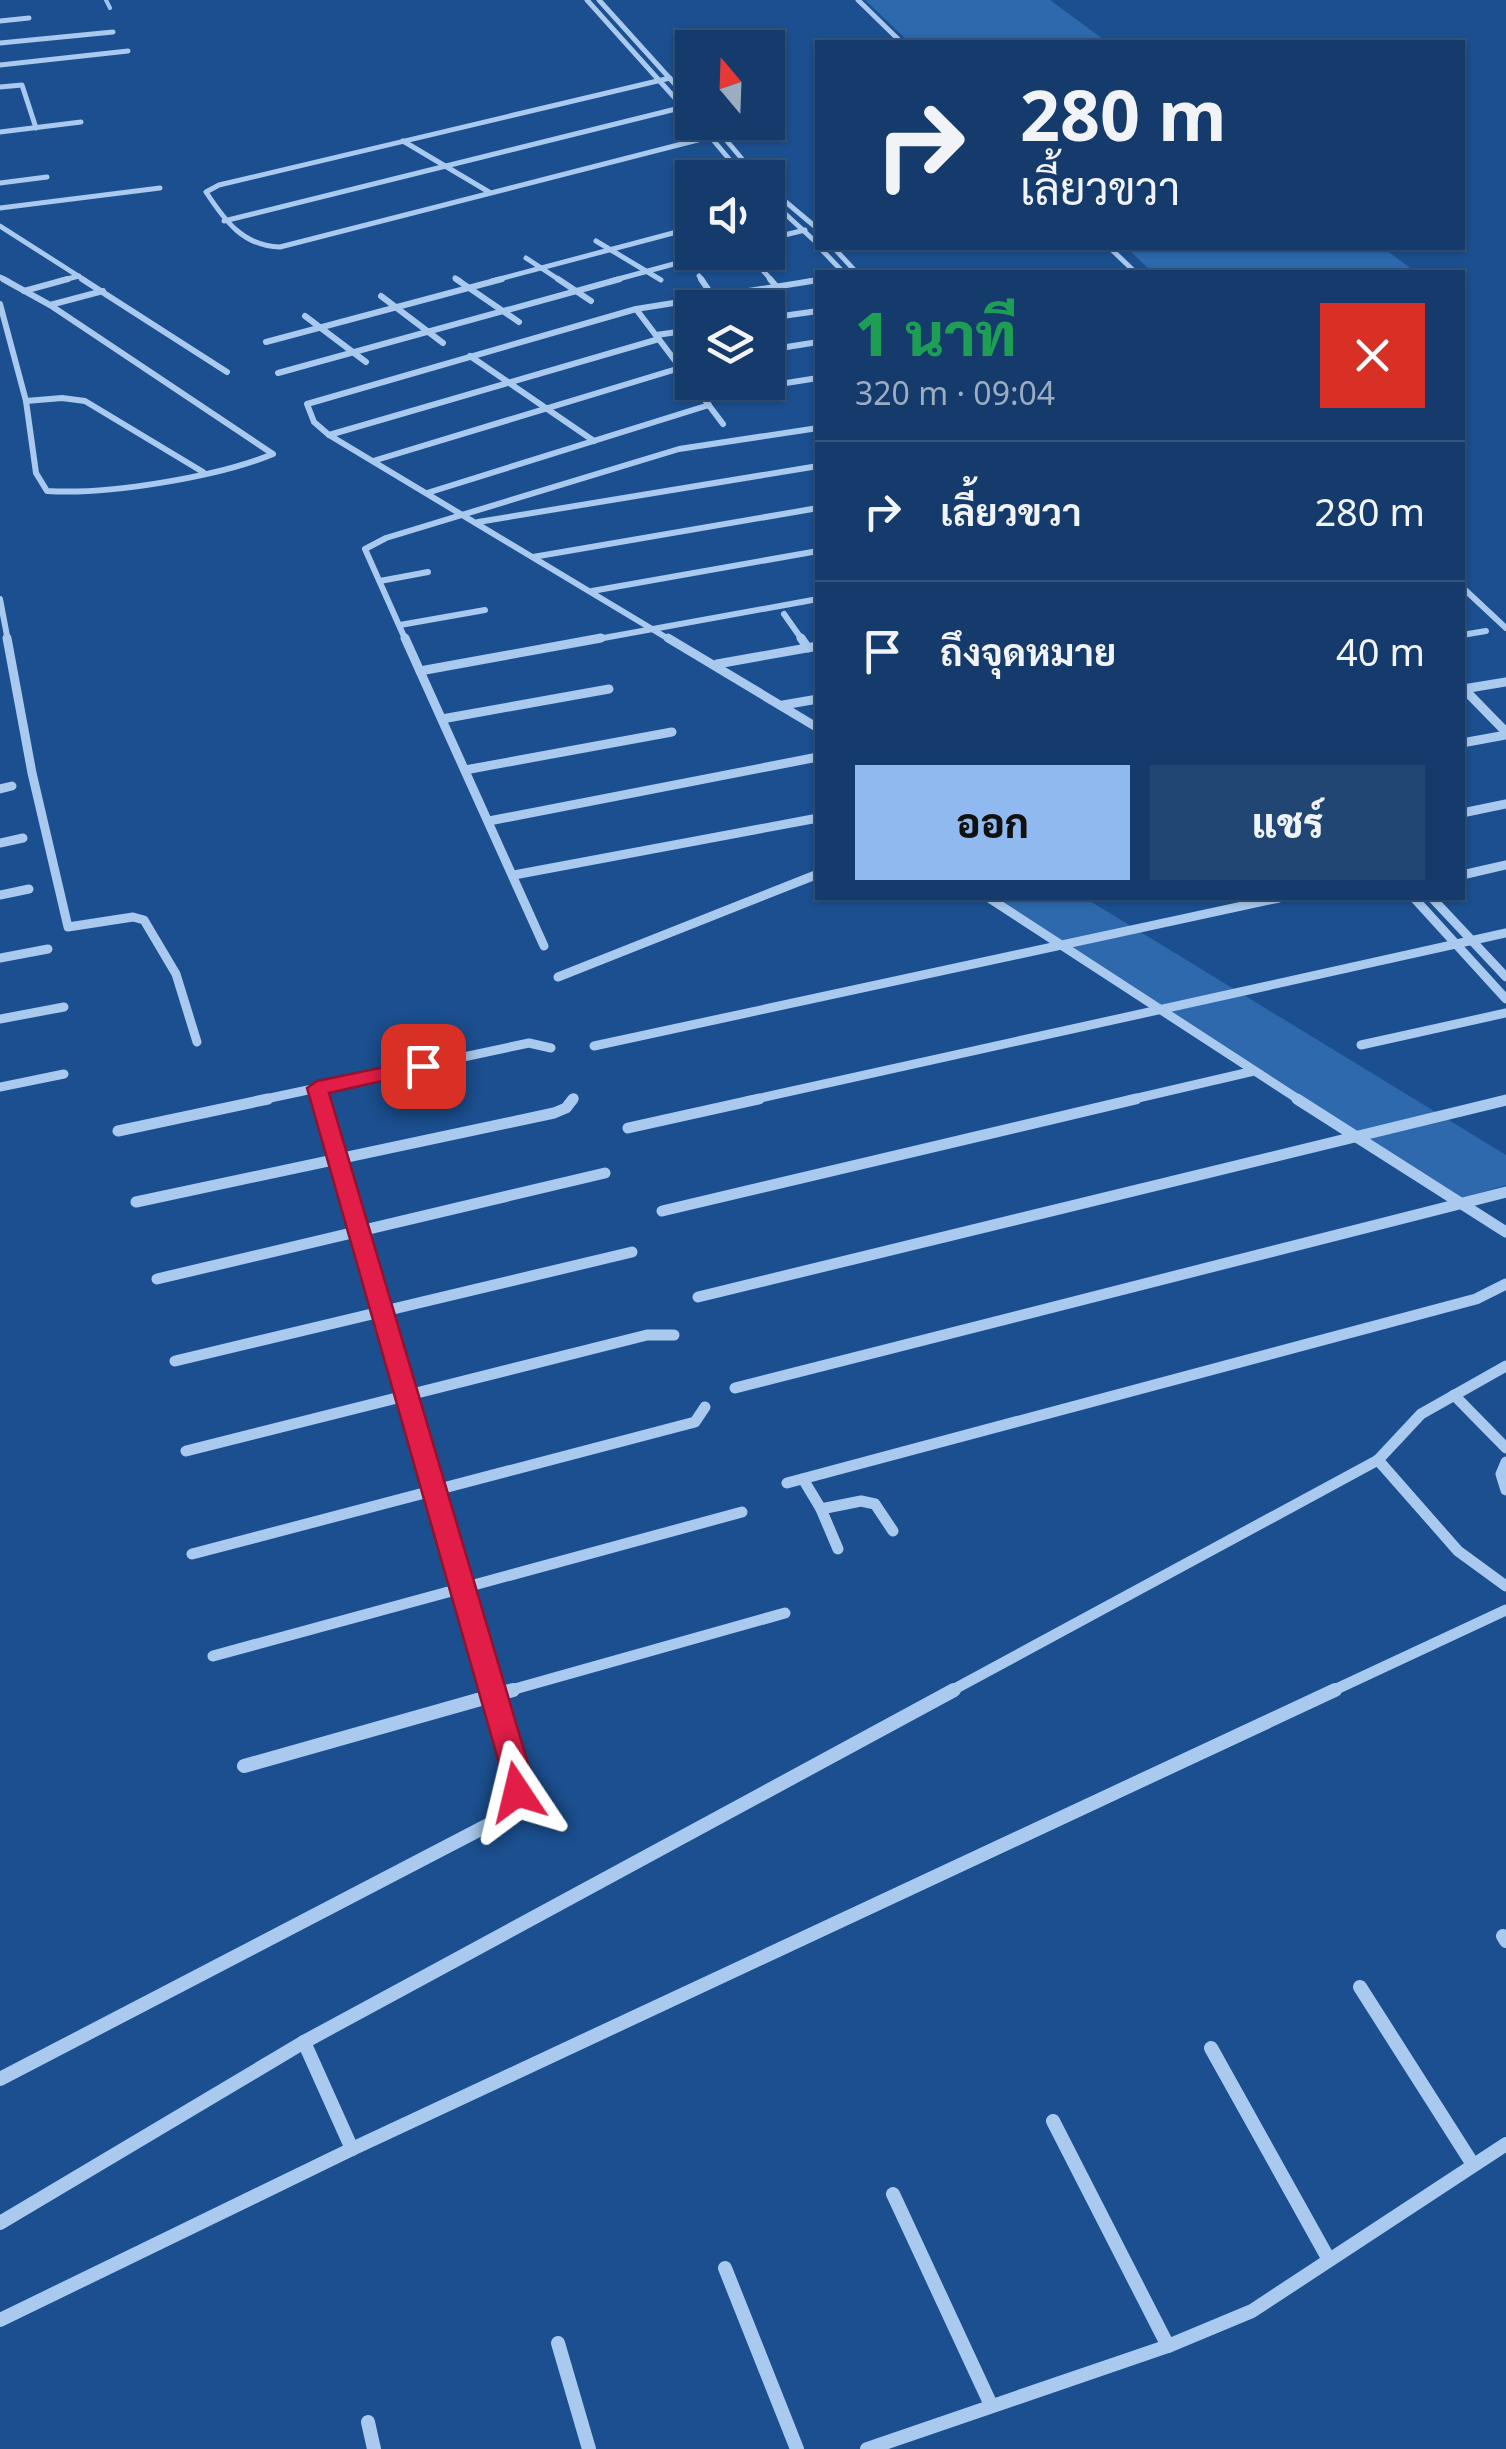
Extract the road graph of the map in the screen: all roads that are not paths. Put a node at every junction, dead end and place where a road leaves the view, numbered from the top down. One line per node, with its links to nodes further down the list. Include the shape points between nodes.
1 (586, 0): 11 (street)
2 (599, 0): 10 (street)
3 (858, 0): 7 (street)
4 (30, 18): 5 (street)
5 (0, 21)
6 (114, 32): 8 (street)
7 (899, 40)
8 (0, 43)
9 (128, 51): 12 (street)
10 (649, 55): 11 (street); 13 (street)
11 (638, 56): 14 (street)
12 (0, 64)
13 (670, 78): 14 (street); 15 (street)
14 (659, 80): 17 (street); 22 (street)
15 (675, 84)
16 (0, 87): 20 (street, via 22,86)
17 (675, 97)
18 (675, 108): 28 (street)
19 (81, 122): 20 (street)
20 (36, 128): 21 (street)
21 (0, 132)
22 (402, 140): 28 (street); 36 (street, via 208,188)
23 (690, 140): 32 (street)
24 (713, 140): 26 (street)
25 (726, 140): 27 (street)
26 (730, 160)
27 (743, 160)
28 (445, 166): 32 (street); 36 (street)
29 (47, 178): 30 (street)
30 (0, 183)
31 (160, 188): 34 (street)
32 (489, 192): 36 (street, via 280,247 255,246)
33 (785, 202): 38 (street)
34 (0, 208)
35 (785, 213): 40 (street)
36 (224, 222)
37 (0, 226): 57 (street)
38 (815, 227)
39 (815, 229): 40 (street)
40 (804, 230): 42 (street); 44 (street)
41 (675, 233): 45 (street)
42 (785, 234)
43 (596, 242): 45 (street)
44 (815, 242)
45 (610, 250): 51 (street); 56 (street)
46 (823, 250): 53 (street)
47 (836, 250): 54 (street)
48 (1112, 250): 55 (street)
49 (526, 258): 51 (street)
50 (675, 264): 56 (street)
51 (541, 268): 64 (street); 69 (street)
52 (763, 270): 63 (street)
53 (841, 270)
54 (854, 270)
55 (1133, 270)
56 (647, 272): 60 (street); 69 (street)
57 (79, 276): 67 (street); 68 (street)
58 (699, 276): 65 (street)
59 (454, 278): 64 (street)
60 (660, 280)
61 (815, 280): 63 (street)
62 (2, 281): 67 (street)
63 (776, 286): 66 (street)
64 (469, 288): 75 (street); 78 (street)
65 (709, 290)
66 (748, 290)
67 (24, 292): 74 (street)
68 (103, 292): 74 (street); 95 (street)
69 (577, 292): 71 (street); 78 (street)
70 (381, 296): 75 (street)
71 (591, 301)
72 (675, 302): 76 (street)
73 (0, 304): 101 (street)
74 (50, 306): 110 (street, via 273,454)
75 (396, 307): 82 (street); 83 (street)
76 (636, 309): 85 (street); 91 (street)
77 (815, 310): 79 (street)
78 (505, 312): 81 (street); 83 (street)
79 (785, 315)
80 (305, 316): 82 (street)
81 (519, 322)
82 (320, 328): 86 (street); 90 (street)
83 (430, 332): 88 (street); 90 (street)
84 (675, 334): 85 (street)
85 (658, 337): 92 (street); 98 (street)
86 (266, 342)
87 (815, 342): 89 (street)
88 (444, 343)
89 (785, 347)
90 (353, 352): 93 (street); 96 (street)
91 (470, 356): 98 (street); 106 (street, via 306,404 310,418)
92 (675, 360)
93 (366, 362)
94 (675, 367): 103 (street)
95 (227, 372)
96 (278, 373)
97 (815, 378): 99 (street)
98 (509, 382): 103 (street); 106 (street)
99 (785, 383)
100 (705, 400): 102 (street)
101 (26, 402): 110 (street, via 85,401); 110 (street, via 36,472 47,492)
102 (709, 406): 104 (street); 107 (street)
103 (546, 408): 107 (street); 108 (street)
104 (723, 424)
105 (815, 428): 113 (street, via 679,449)
106 (329, 435): 108 (street)
107 (594, 442): 111 (street)
108 (372, 461): 111 (street)
109 (815, 466): 114 (street)
110 (204, 472)
111 (427, 493): 113 (street)
112 (815, 509): 116 (street)
113 (466, 517): 114 (street); 118 (street, via 372,543 365,549)
114 (476, 523): 116 (street)
115 (815, 552): 120 (street)
116 (533, 556): 120 (street)
117 (428, 572): 118 (street)
118 (380, 580): 125 (street)
119 (1465, 590): 127 (street)
120 (592, 591): 126 (street)
121 (0, 599): 178 (street, via 68,928 144,920 176,974)
122 (815, 600): 126 (street)
123 (486, 610): 125 (street)
124 (784, 614): 130 (street)
125 (400, 625): 132 (street)
126 (654, 628): 131 (street); 132 (street)
127 (1506, 628)
128 (1486, 632): 129 (street)
129 (1465, 636)
130 (813, 647): 131 (street)
131 (717, 664): 138 (street)
132 (420, 671): 139 (street)
133 (1506, 682): 134 (street)
134 (1465, 688)
135 (609, 689): 139 (street)
136 (1465, 690): 142 (street)
137 (815, 699): 138 (street)
138 (783, 705): 140 (street)
139 (442, 720): 145 (street)
140 (815, 726)
141 (672, 732): 145 (street)
142 (1506, 734): 143 (street)
143 (1465, 743)
144 (815, 758): 151 (street)
145 (465, 770): 151 (street)
146 (12, 786): 147 (street)
147 (0, 788)
148 (1506, 804): 149 (street)
149 (1465, 813)
150 (815, 819): 156 (street)
151 (489, 821): 156 (street)
152 (23, 838): 153 (street)
153 (0, 843)
154 (1506, 866): 155 (street)
155 (1465, 874)
156 (514, 875): 168 (street)
157 (815, 875): 171 (street)
158 (29, 888): 159 (street)
159 (0, 895)
160 (992, 900): 166 (street)
161 (1270, 900): 166 (street)
162 (1416, 900): 167 (street)
163 (1434, 900): 165 (street)
164 (1506, 933): 165 (street)
165 (1472, 941): 167 (street); 172 (street)
166 (1061, 942): 175 (street); 179 (street)
167 (1456, 943): 173 (street); 175 (street)
168 (544, 946)
169 (48, 949): 170 (street)
170 (0, 958)
171 (558, 977)
172 (1506, 978)
173 (1506, 998)
174 (64, 1007): 177 (street)
175 (1156, 1009): 182 (street); 188 (street)
176 (1506, 1013): 180 (street)
177 (0, 1019)
178 (197, 1042)
179 (594, 1046)
180 (1361, 1046)
181 (551, 1048): 185 (street, via 529,1042)
182 (1254, 1071): 190 (street); 196 (street)
183 (64, 1074): 184 (street)
184 (0, 1087)
185 (317, 1088): 189 (street); 191 (street)
186 (574, 1098): 191 (street, via 554,1113)
187 (1506, 1100): 190 (street)
188 (628, 1128)
189 (118, 1130)
190 (1356, 1136): 195 (street); 202 (street)
191 (338, 1158): 194 (street); 197 (street)
192 (606, 1173): 197 (street)
193 (1506, 1192): 195 (street)
194 (136, 1202)
195 (1458, 1202): 198 (street); 207 (street)
196 (662, 1210)
197 (358, 1230): 200 (street); 203 (street)
198 (1506, 1232)
199 (632, 1252): 203 (street)
200 (157, 1279)
201 (1506, 1284): 215 (street, via 1476,1298)
202 (698, 1297)
203 (381, 1310): 205 (street); 209 (street)
204 (674, 1335): 209 (street, via 648,1336)
205 (175, 1360)
206 (1506, 1366): 208 (street)
207 (735, 1388)
208 (1454, 1395): 211 (street); 213 (street, via 1421,1414)
209 (407, 1399): 212 (street); 217 (street)
210 (705, 1407): 217 (street, via 695,1422)
211 (1506, 1448)
212 (186, 1451)
213 (1378, 1460): 225 (street, via 1458,1551); 232 (street)
214 (1506, 1462): 218 (street, via 1500,1482)
215 (803, 1478): 216 (street); 219 (street)
216 (787, 1483)
217 (434, 1490): 223 (street); 224 (street)
218 (1506, 1490)
219 (822, 1509): 221 (street, via 875,1504); 222 (street)
220 (742, 1512): 224 (street)
221 (893, 1531)
222 (838, 1549)
223 (192, 1554)
224 (462, 1586): 228 (street); 229 (street)
225 (1506, 1586)
226 (1506, 1610): 237 (street)
227 (784, 1612): 229 (street)
228 (214, 1656)
229 (494, 1694): 230 (street); 234 (street, via 518,1777 510,1808)
230 (244, 1766)
231 (1360, 1986): 238 (street)
232 (304, 2042): 237 (street); 240 (street)
233 (1211, 2048): 241 (street)
234 (0, 2080)
235 (1053, 2121): 245 (street)
236 (1506, 2144): 238 (street)
237 (352, 2149): 243 (street)
238 (1472, 2163): 241 (street)
239 (893, 2194): 246 (street)
240 (0, 2222)
241 (1328, 2258): 245 (street, via 1252,2311)
242 (725, 2268): 250 (street)
243 (0, 2320)
244 (558, 2342): 249 (street)
245 (1168, 2346): 246 (street)
246 (991, 2405): 251 (street)
247 (368, 2422): 248 (street)
248 (374, 2449)
249 (589, 2449)
250 (797, 2449)
251 (867, 2449)

